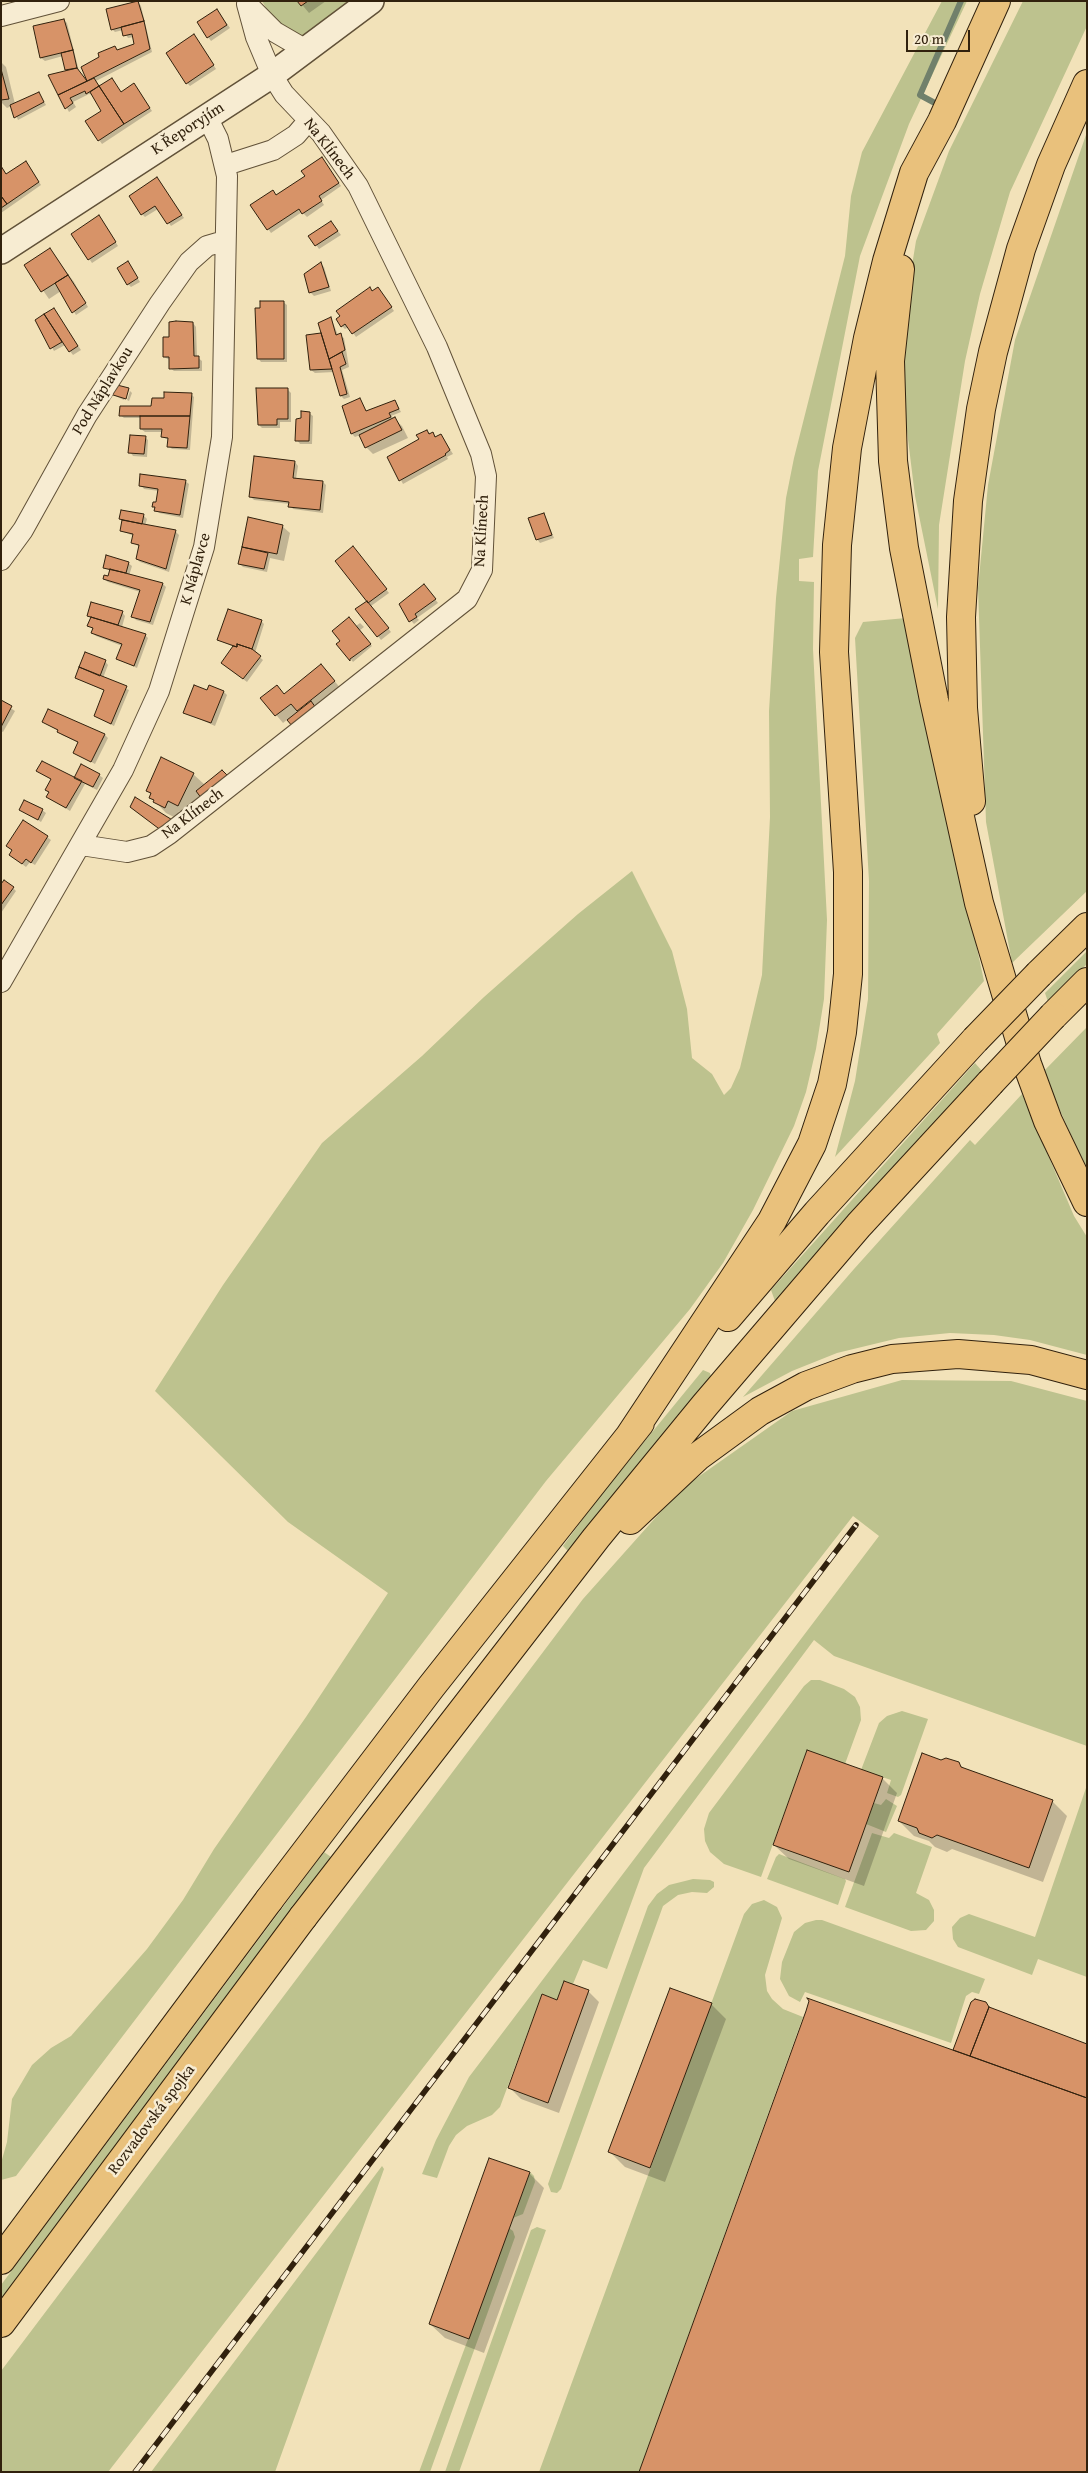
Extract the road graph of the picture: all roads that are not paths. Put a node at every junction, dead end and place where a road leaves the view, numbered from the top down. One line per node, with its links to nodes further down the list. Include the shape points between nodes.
1 (60, 1): 5 (street)
2 (370, 1): 6 (street, K Řeporyjím)
3 (996, 1): 11 (highway)
4 (246, 2): 6 (street, via 275,32); 7 (street, Na Klínech)
5 (1, 16)
6 (306, 50): 7 (street, K Řeporyjím)
7 (272, 75): 9 (street, K Řeporyjím); 10 (street, Na Klínech)
8 (1087, 84): 18 (highway, via 1041,191 1008,292 981,409 968,501 961,617 963,708 976,838)
9 (207, 117): 12 (street, K Náplavce); 14 (street, K Řeporyjím)
10 (308, 121): 12 (street, via 273,150); 16 (street, Na Klínech, via 321,133 358,186 437,347 481,454 486,476 482,570 467,599 169,834 150,846 127,852)
11 (942, 121): 18 (highway, via 899,274 890,361 893,461 904,548 963,838); 23 (highway, via 914,173 887,261 859,376 846,456 837,545 834,652 848,872 848,966 842,1032 832,1084 812,1144 772,1221)
12 (226, 165): 13 (street, K Náplavce)
13 (224, 241): 15 (street, Pod Náplavkou, via 208,246 189,262 160,303 87,415 23,530); 16 (street, K Náplavce, via 222,437 204,547 159,691 123,770)
14 (1, 251)
15 (1, 560)
16 (82, 845): 19 (street, K Náplavce)
17 (1087, 927): 23 (highway, bridge, via 975,1040 817,1213)
18 (999, 972): 21 (highway, via 1042,1105)
19 (1, 982)
20 (1087, 982): 24 (highway, bridge, via 859,1225 672,1445)
21 (1087, 1202)
22 (1087, 1375): 24 (highway, via 1031,1360 958,1354 871,1363 822,1380 760,1411 715,1443 680,1472)
23 (629, 1437): 25 (highway, via 431,1687)
24 (551, 1596): 26 (highway, Rozvadovská spojka, via 303,1916)
25 (1, 2260)
26 (1, 2323)

